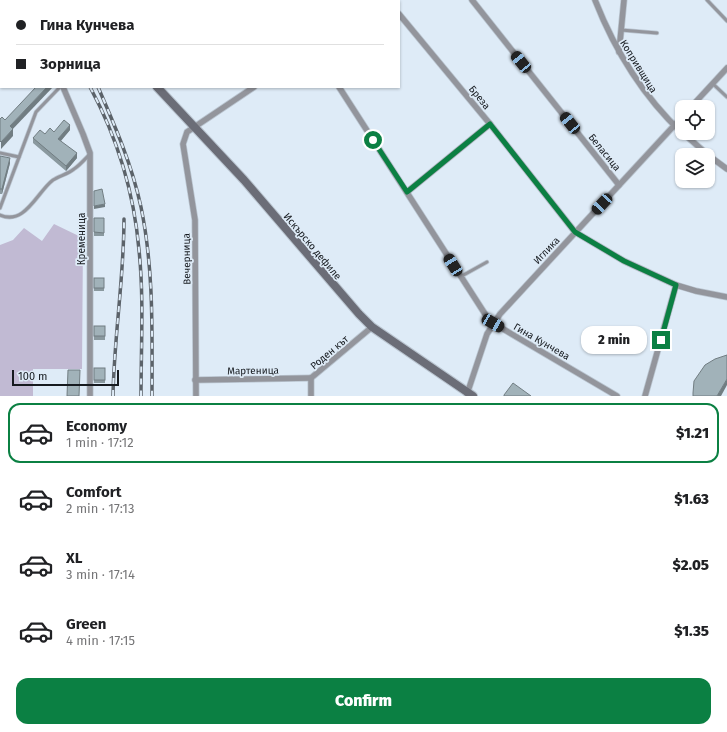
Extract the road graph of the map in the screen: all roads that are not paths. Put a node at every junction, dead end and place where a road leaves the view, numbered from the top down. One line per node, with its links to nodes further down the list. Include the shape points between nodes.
1 (472, 0): 29 (street, Беласица)
2 (595, 0): 9 (street, Копривщица)
3 (624, 0): 7 (street)
4 (708, 0): 6 (lane)
5 (400, 15): 19 (street, Бреза)
6 (727, 21)
7 (621, 30): 8 (lane); 9 (street)
8 (657, 33)
9 (619, 53): 20 (street, Копривщица, via 652,102)
10 (727, 68): 11 (street)
11 (713, 84): 17 (lane); 18 (street)
12 (60, 88): 26 (lane, via 36,112)
13 (61, 88): 25 (street, Кременица)
14 (158, 88): 21 (main road, Искърско дефиле)
15 (252, 88): 21 (street)
16 (340, 88): 30 (street, Гина Кунчева)
17 (727, 97)
18 (698, 100)
19 (490, 124): 30 (street); 33 (street, Бреза)
20 (674, 125): 29 (street, Иглика)
21 (194, 127): 39 (main road, Искърско дефиле, via 244,180); 41 (street, Вечерница, via 188,132 183,144 195,220)
22 (690, 140): 23 (street, Копривщица)
23 (700, 148)
24 (0, 153): 26 (lane)
25 (90, 154): 32 (lane, via 73,170 51,181 28,208 15,216); 43 (street, Кременица)
26 (19, 157): 31 (lane)
27 (715, 160): 28 (street, Копривщица)
28 (727, 169)
29 (620, 184): 33 (street, Иглика)
30 (407, 192): 35 (street, Гина Кунчева)
31 (0, 208)
32 (0, 215)
33 (575, 232): 36 (street, Бреза, via 624,261); 38 (street, Иглика)
34 (487, 262): 35 (lane)
35 (460, 277): 38 (street, Гина Кунчева)
36 (676, 285): 37 (street, Бреза); 47 (street)
37 (727, 297)
38 (493, 323): 42 (street, Иглика, via 480,352); 46 (street, Гина Кунчева)
39 (372, 327): 40 (street, Роден кът); 42 (main road, Искърско дефиле)
40 (311, 378): 41 (street, Мартеница); 45 (street, Роден кът)
41 (195, 380): 44 (street, Вечерница)
42 (469, 395)
43 (90, 396)
44 (196, 396)
45 (311, 396)
46 (617, 396)
47 (645, 396)

